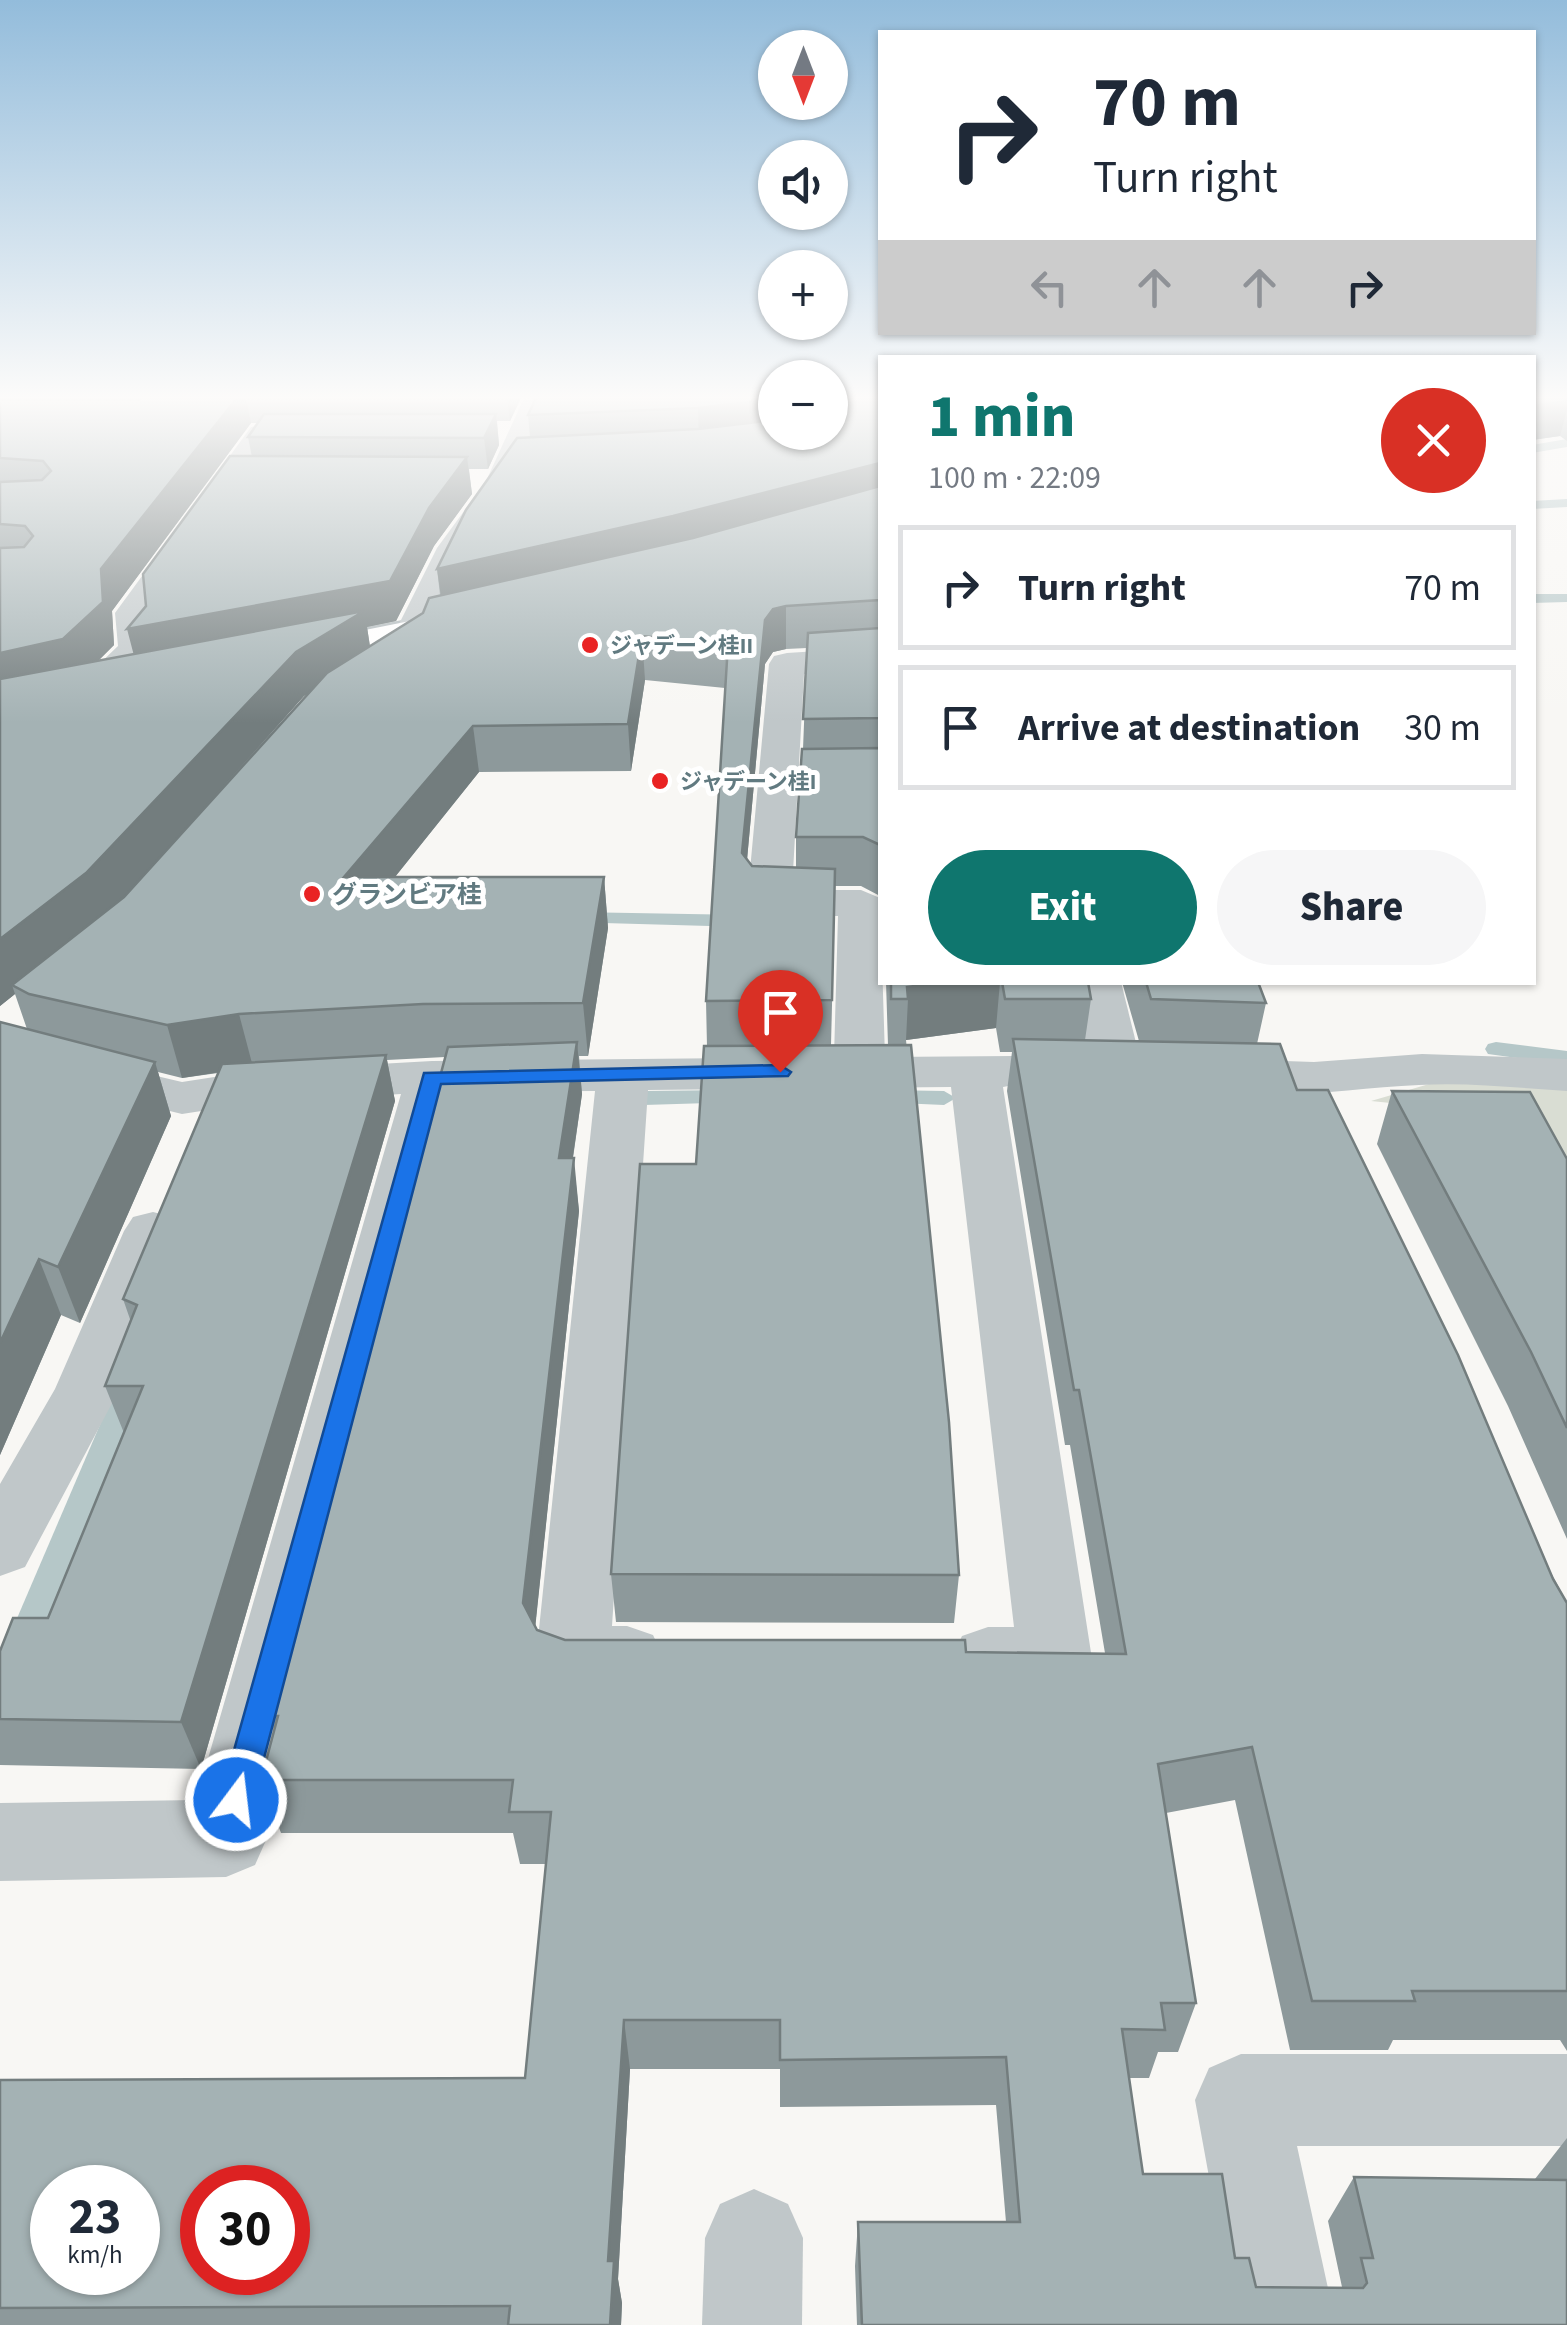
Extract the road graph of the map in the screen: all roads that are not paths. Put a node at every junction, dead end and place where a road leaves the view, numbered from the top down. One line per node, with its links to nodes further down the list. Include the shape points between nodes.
1 (208, 506): 9 (street, via 133,617 136,648)
2 (482, 506): 4 (street, via 452,548)
3 (489, 614): 4 (main road)
4 (412, 632): 6 (main road); 8 (street, via 416,646)
5 (878, 658): 13 (street, via 787,664 796,781 769,902 862,903)
6 (258, 662)
7 (143, 685): 9 (main road)
8 (352, 686)
9 (69, 700)
10 (1098, 985): 15 (street)
11 (9, 1030): 18 (street, via 29,1061 182,1098)
12 (975, 1070): 13 (street); 15 (street); 21 (street, via 1055,1660)
13 (859, 1071): 14 (street)
14 (623, 1072): 17 (street); 20 (street, via 573,1658)
15 (1150, 1072): 16 (street, via 1326,1104 1422,1069)
16 (1567, 1075)
17 (432, 1077): 18 (street); 22 (street, via 226,1838)
18 (206, 1128): 19 (street, via 86,1392)
19 (0, 1545)
20 (689, 1658)
21 (920, 1659)
22 (0, 1842)
23 (1567, 2100): 24 (street, via 1241,2100)
24 (1286, 2325)

